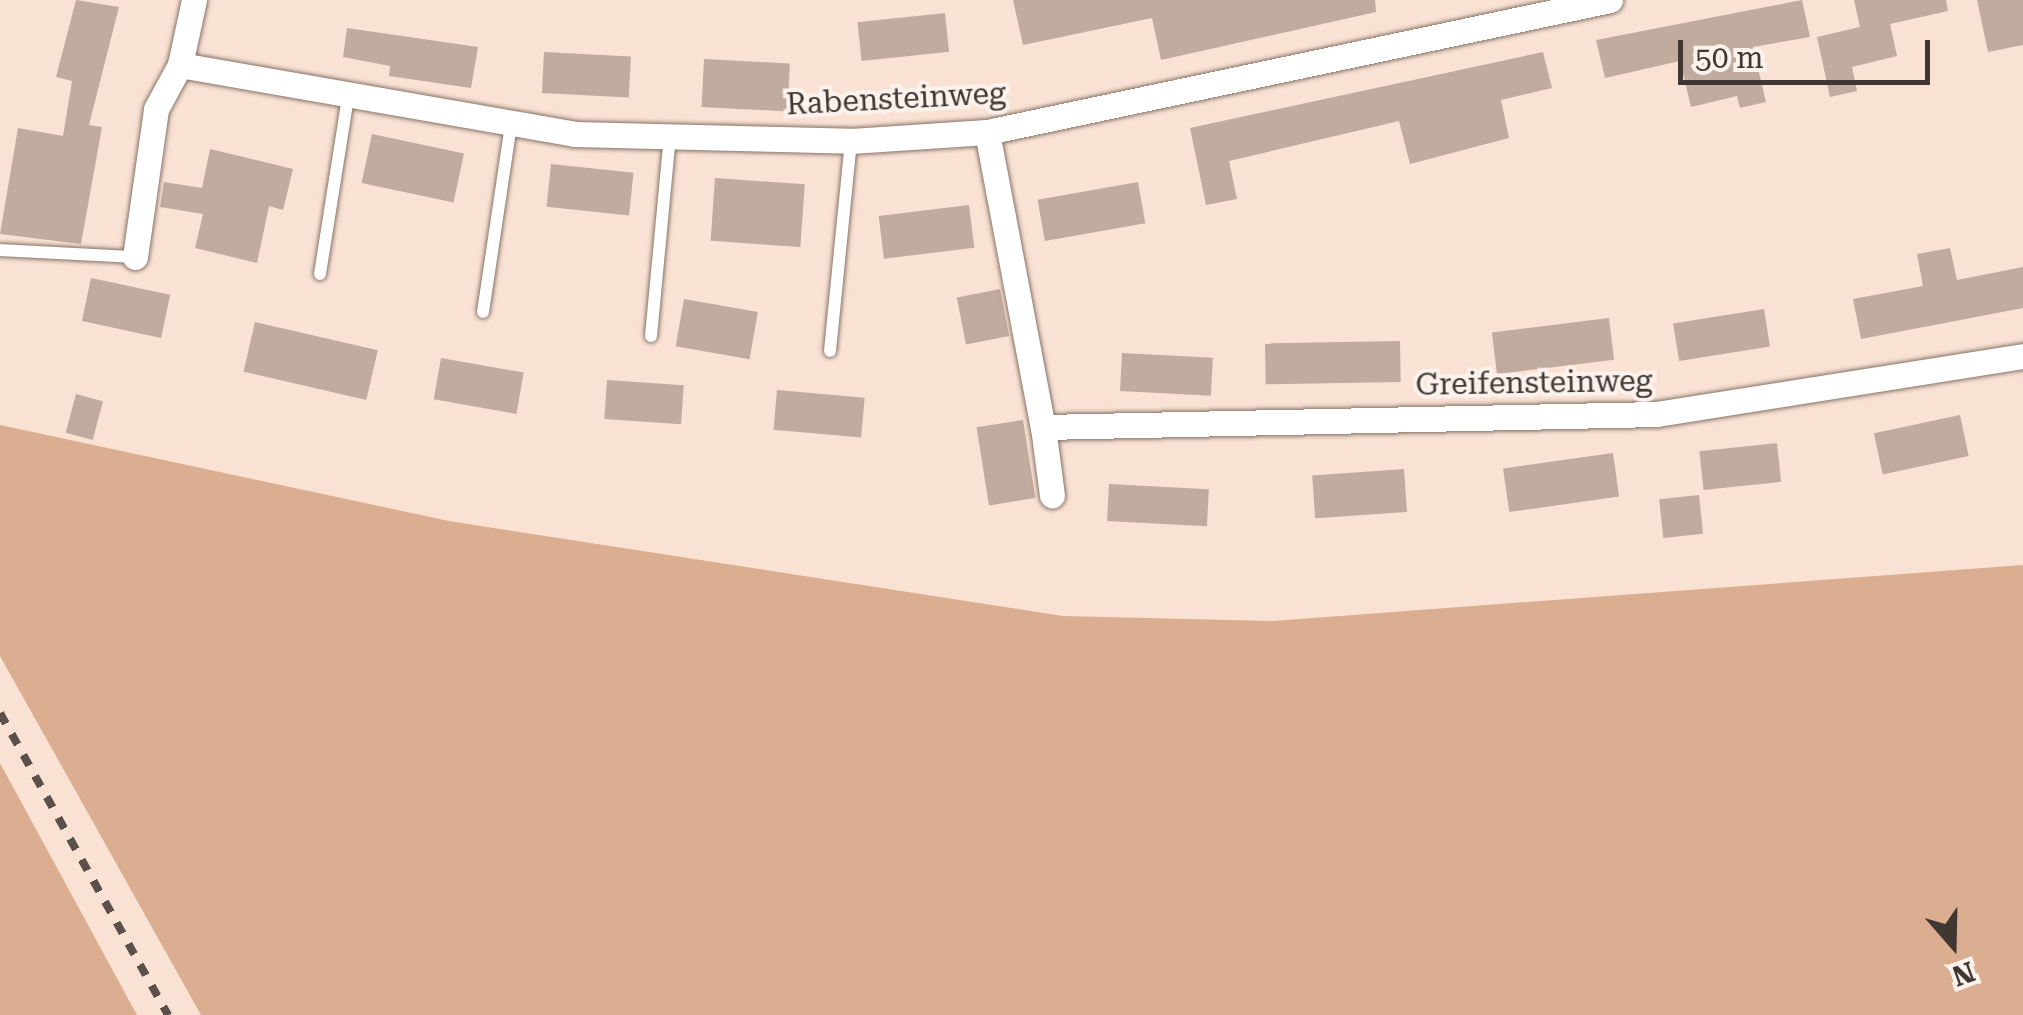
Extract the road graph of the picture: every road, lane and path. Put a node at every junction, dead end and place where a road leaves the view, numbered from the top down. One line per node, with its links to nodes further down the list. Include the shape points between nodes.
1 (194, 0): 3 (street)
2 (1610, 0): 6 (street, Rabensteinweg)
3 (180, 64): 4 (street, Rabensteinweg); 10 (street, via 156,109)
4 (348, 97): 5 (street, Rabensteinweg); 11 (lane)
5 (511, 124): 7 (street, Rabensteinweg); 12 (lane)
6 (988, 132): 8 (street, Rabensteinweg); 16 (street)
7 (670, 136): 8 (street, Rabensteinweg); 13 (lane)
8 (851, 141): 14 (lane)
9 (0, 250): 10 (lane)
10 (135, 257)
11 (320, 274)
12 (482, 312)
13 (651, 336)
14 (830, 351)
15 (2023, 356): 16 (street, Greifensteinweg, via 1657,414)
16 (1043, 427): 17 (street)
17 (1052, 495)

